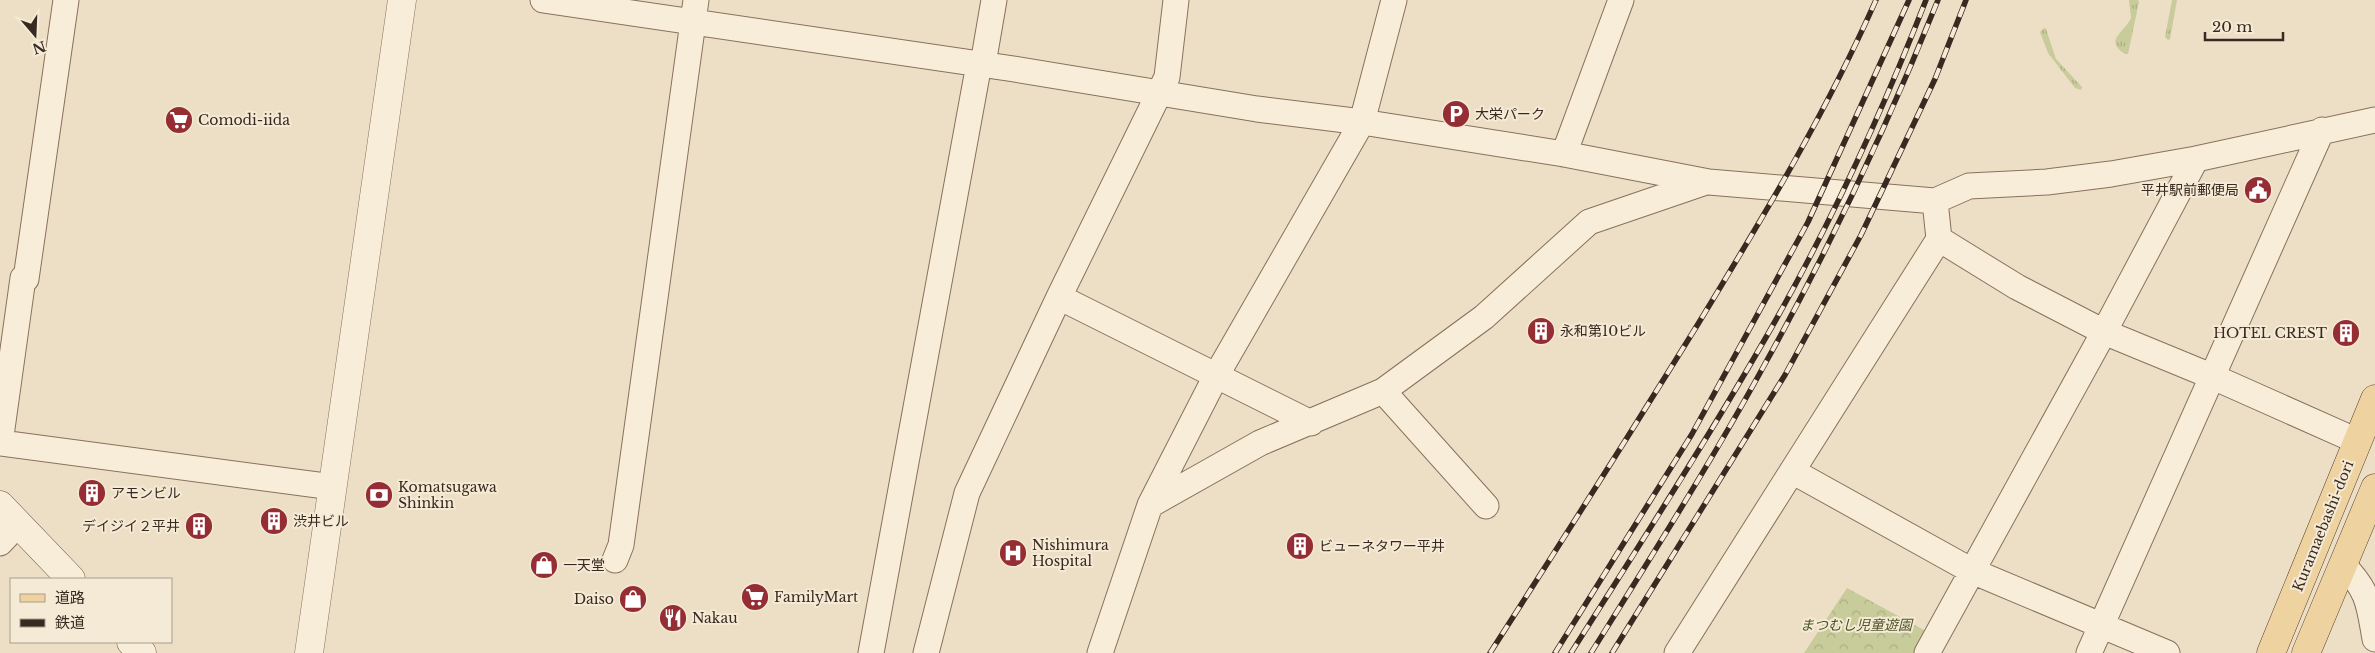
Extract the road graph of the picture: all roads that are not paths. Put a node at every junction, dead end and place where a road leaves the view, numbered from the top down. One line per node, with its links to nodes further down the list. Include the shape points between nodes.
1 (66, 0): 27 (street)
2 (402, 0): 29 (street)
3 (543, 0): 8 (street)
4 (994, 0): 9 (street)
5 (1176, 0): 10 (street, via 1167,77)
6 (1394, 0): 12 (street)
7 (1621, 0): 14 (street)
8 (695, 11): 9 (street); 34 (street, via 621,545)
9 (981, 64): 10 (street); 43 (street)
10 (1161, 92): 12 (street, via 1257,109); 19 (street)
11 (2375, 120): 13 (street)
12 (1362, 122): 14 (street); 21 (street)
13 (2322, 130): 15 (street); 22 (street)
14 (1564, 154): 16 (street)
15 (2196, 159): 17 (street, via 2047,182 1969,186); 20 (street)
16 (1709, 182): 17 (street); 23 (street, via 1589,222 1484,317)
17 (1935, 201): 18 (street)
18 (1939, 239): 20 (street, via 2017,287); 28 (street)
19 (1059, 297): 21 (street); 44 (street, via 967,493)
20 (2104, 332): 22 (street); 36 (street)
21 (1216, 376): 25 (street); 31 (street)
22 (2212, 376): 26 (street); 38 (street)
23 (1383, 391): 25 (street); 32 (street)
24 (2375, 399): 26 (main road, Kuramaebashi-dori)
25 (1311, 423): 31 (street, via 1260,443)
26 (2358, 441): 50 (main road, Kuramaebashi-dori)
27 (0, 443): 29 (street)
28 (1792, 471): 36 (street); 46 (street)
29 (333, 487): 42 (street)
30 (2375, 488): 35 (main road)
31 (1150, 505): 45 (street)
32 (1486, 506)
33 (6, 524): 37 (street)
34 (615, 560)
35 (2343, 565): 39 (street, via 2359,581 2368,599); 51 (main road)
36 (1972, 571): 38 (street); 47 (street)
37 (70, 578)
38 (2101, 625): 48 (street); 49 (street)
39 (2375, 639)
40 (132, 643): 41 (street)
41 (142, 653)
42 (309, 653)
43 (871, 653)
44 (926, 653)
45 (1100, 653)
46 (1676, 653)
47 (1927, 653)
48 (2089, 653)
49 (2167, 653)
50 (2271, 653)
51 (2306, 653)

